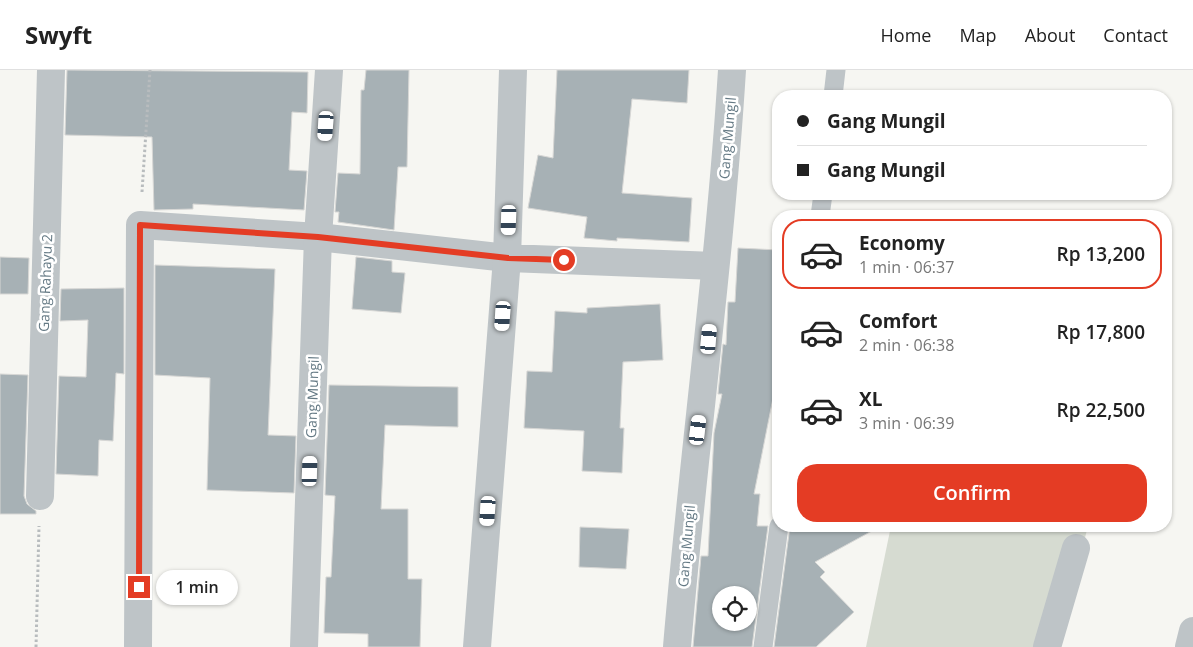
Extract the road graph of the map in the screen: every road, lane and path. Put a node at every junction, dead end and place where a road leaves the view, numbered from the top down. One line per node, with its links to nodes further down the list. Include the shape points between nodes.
1 (51, 70): 12 (street, Gang Rahayu 2)
2 (150, 70): 8 (path)
3 (329, 70): 9 (street, Gang Mungil)
4 (513, 70): 10 (street)
5 (732, 70): 11 (street, Gang Mungil)
6 (836, 70): 7 (lane)
7 (834, 90)
8 (140, 225): 9 (street); 17 (street)
9 (318, 237): 10 (street); 18 (street, Gang Mungil)
10 (508, 258): 11 (street); 19 (street)
11 (715, 266): 20 (street, Gang Mungil)
12 (40, 496): 16 (path)
13 (779, 532): 21 (lane)
14 (1076, 548): 22 (street)
15 (1193, 631): 23 (street)
16 (36, 647)
17 (138, 647)
18 (304, 647)
19 (477, 647)
20 (677, 647)
21 (763, 647)
22 (1047, 647)
23 (1189, 647)

